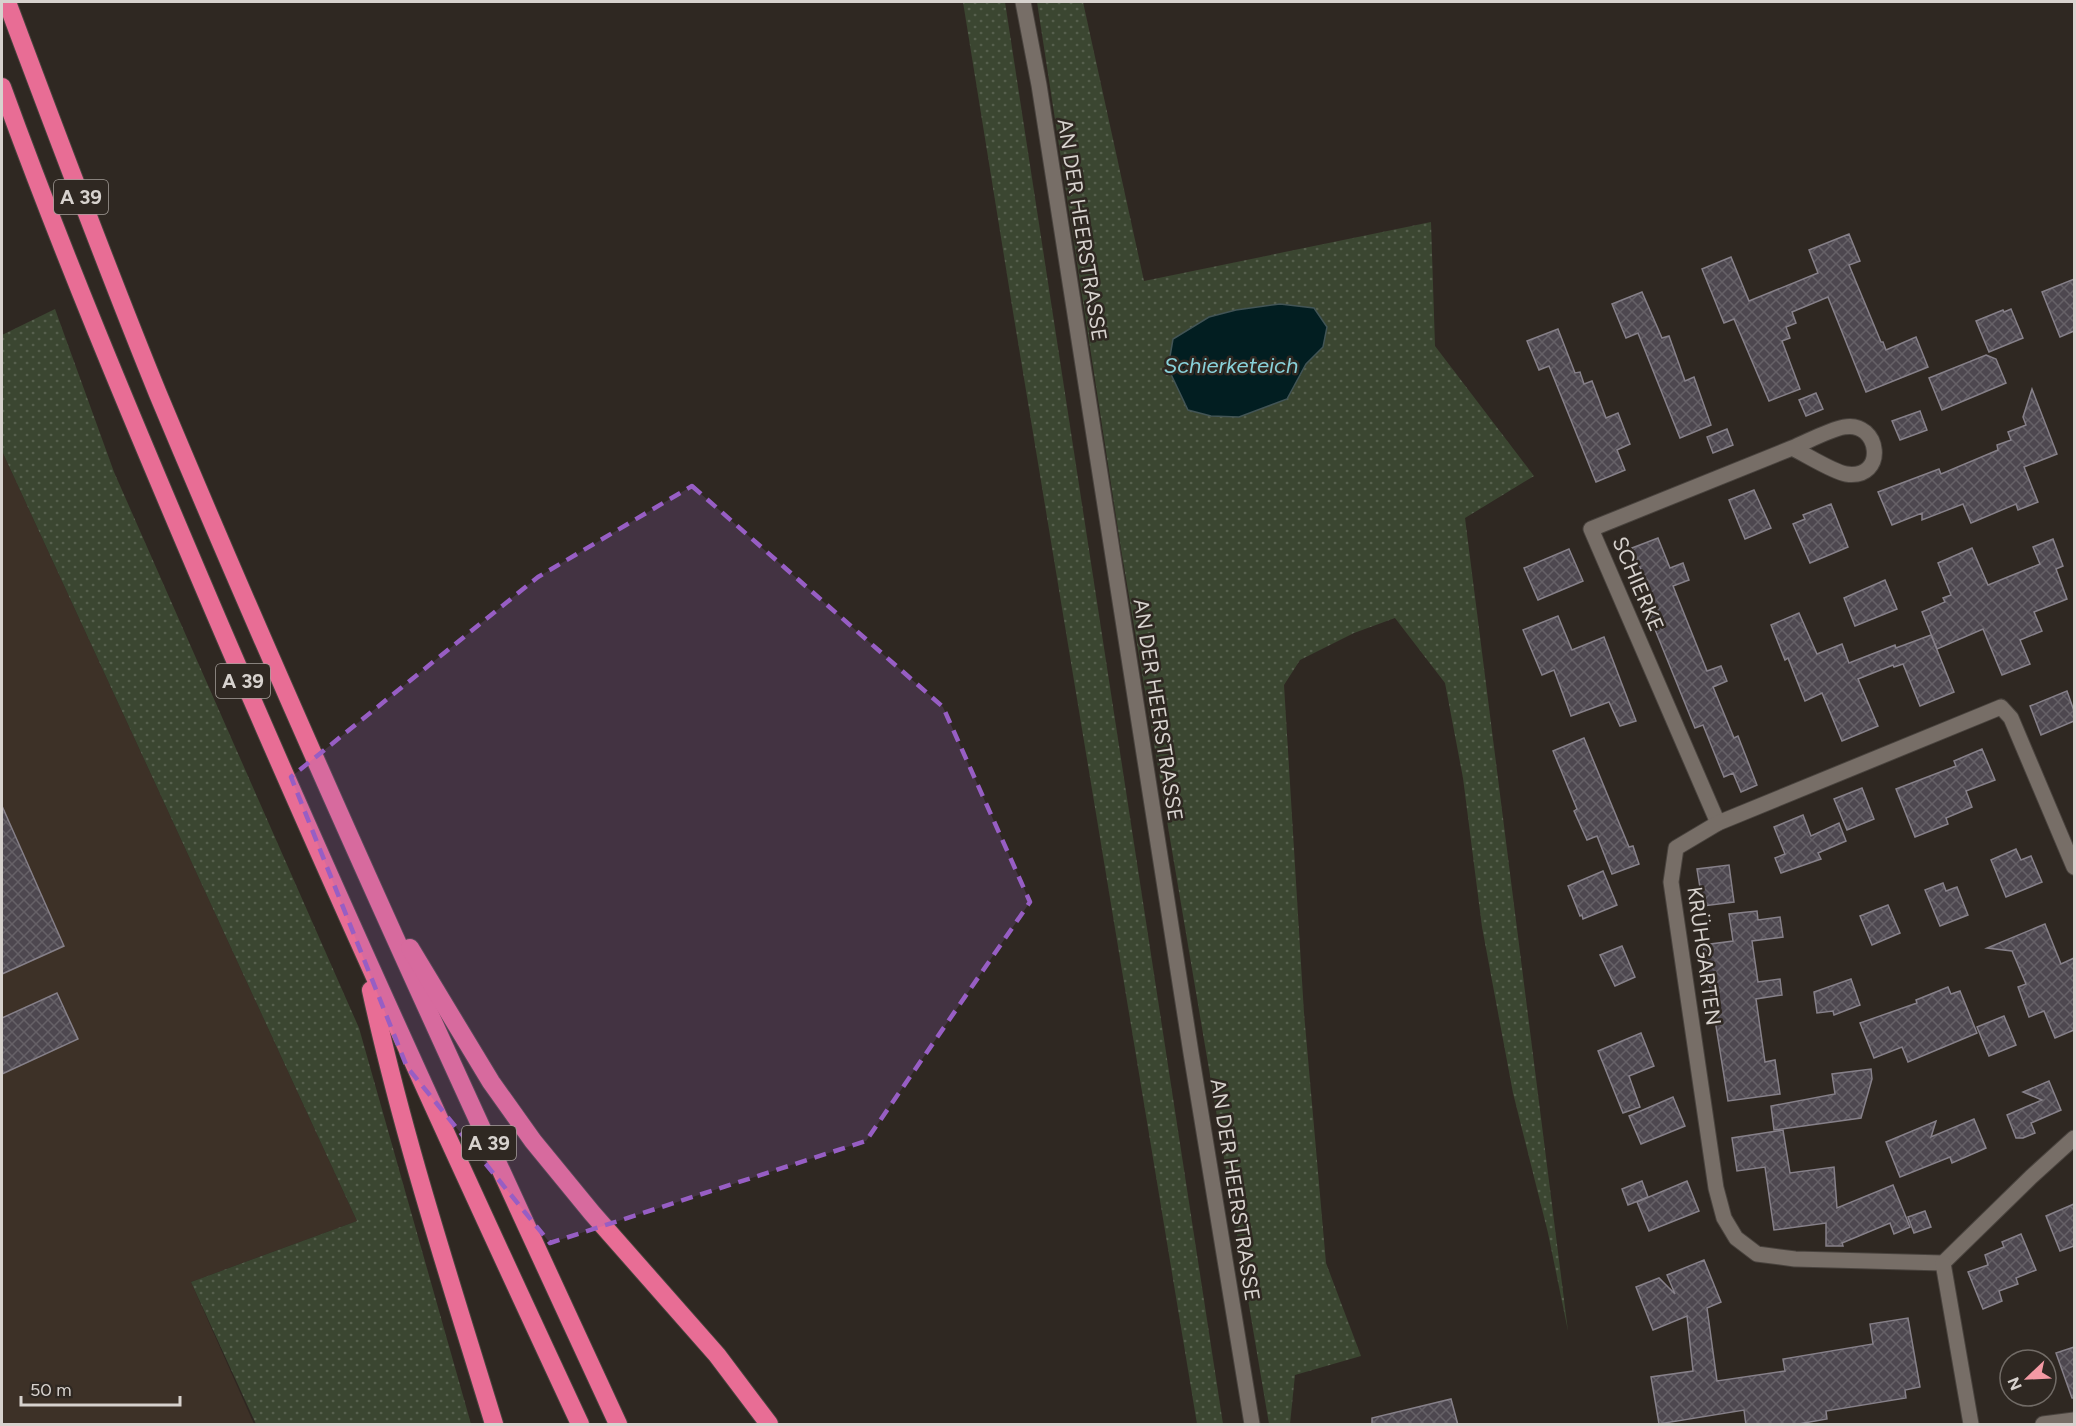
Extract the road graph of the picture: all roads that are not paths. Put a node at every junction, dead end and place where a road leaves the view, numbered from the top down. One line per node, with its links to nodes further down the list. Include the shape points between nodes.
1 (7, 2): 6 (highway, A 39, via 158,392)
2 (1023, 2): 16 (street, AN DER HEERSTRASSE)
3 (2, 87): 8 (highway, A 39, via 126,405)
4 (1792, 448): 4 (street, SCHIERKE, via 1844,474 1857,474 1875,461 1870,436 1845,426); 5 (street, SCHIERKE, via 1591,529)
5 (1718, 823): 7 (street, KRÜHGARTEN, via 2001,707 2011,718); 10 (street, KRÜHGARTEN, via 1676,848 1671,882 1716,1188 1724,1218 1736,1238 1757,1254 1795,1259)
6 (360, 862): 14 (highway, A 39); 15 (highway, via 485,1072 533,1142 717,1354)
7 (2074, 867)
8 (364, 956): 12 (highway, via 413,1158); 13 (highway, A 39)
9 (2074, 1138): 10 (street)
10 (1943, 1263): 17 (street)
11 (2074, 1420): 18 (street)
12 (494, 1425)
13 (580, 1425)
14 (618, 1425)
15 (769, 1425)
16 (1252, 1425)
17 (1971, 1425)
18 (2043, 1425)

